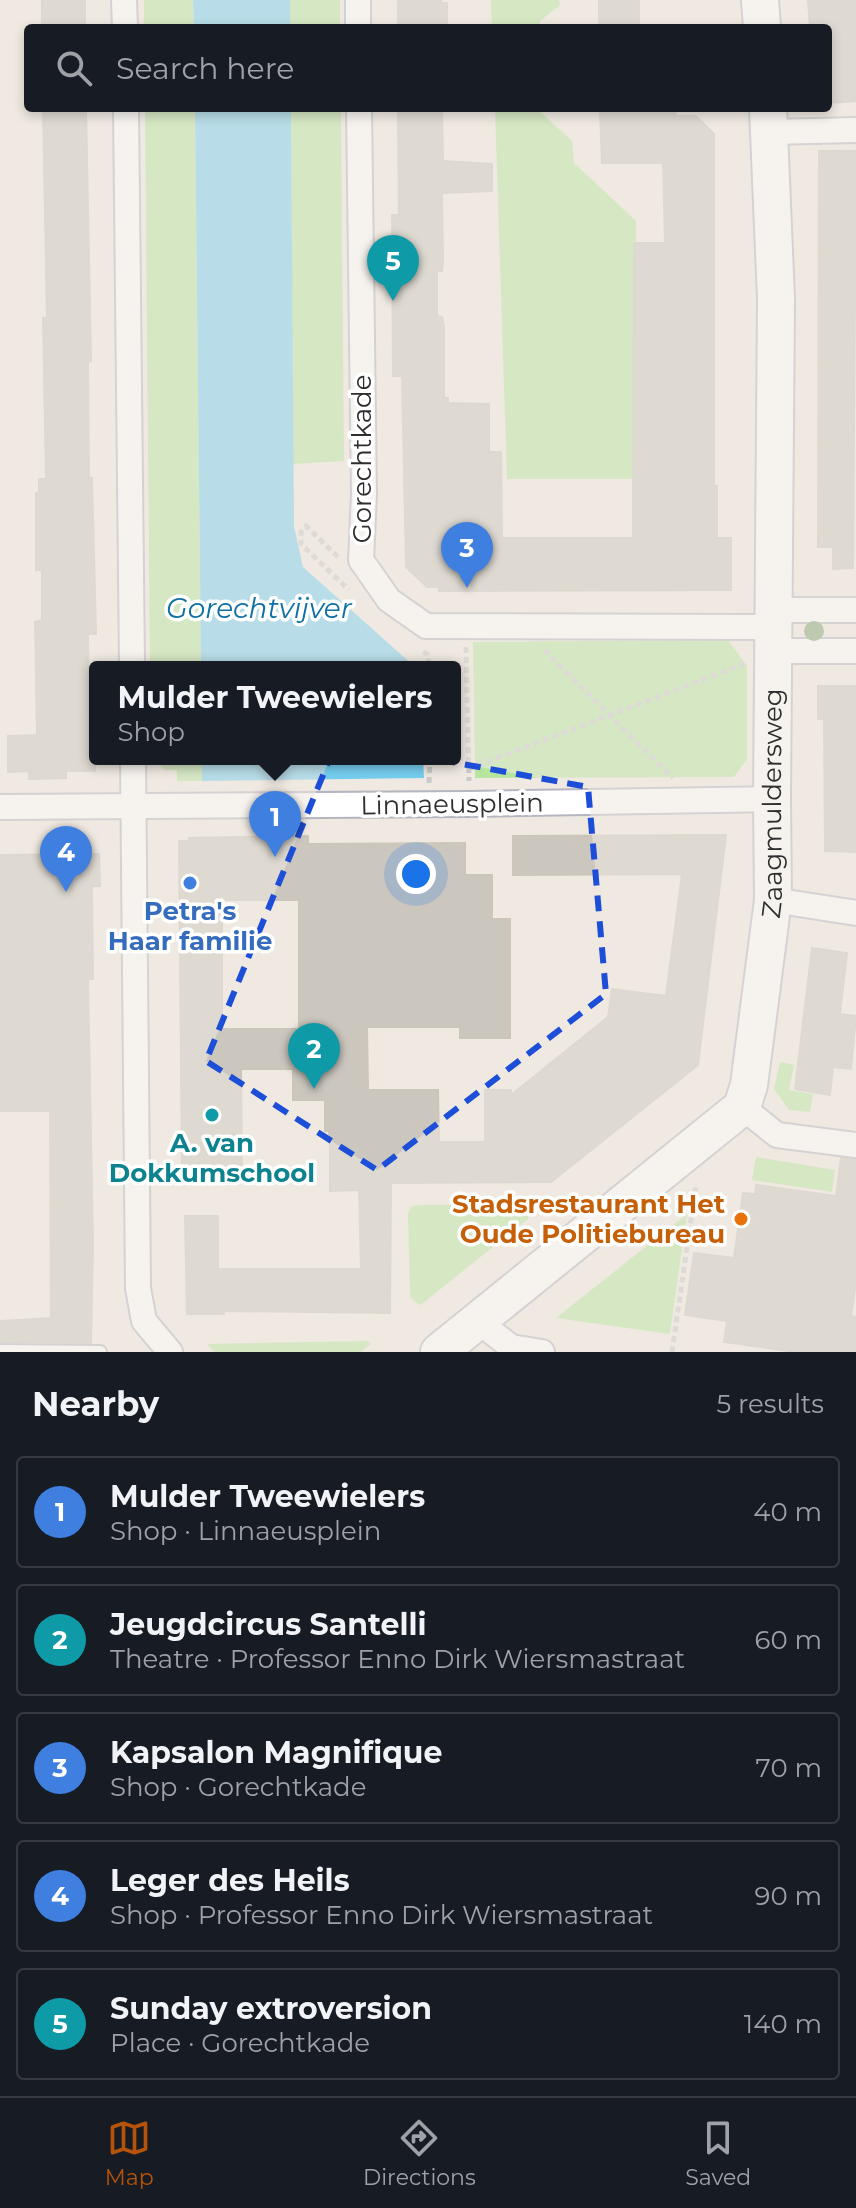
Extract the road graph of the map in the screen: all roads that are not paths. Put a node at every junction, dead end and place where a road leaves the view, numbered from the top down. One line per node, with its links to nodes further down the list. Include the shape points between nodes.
1 (124, 0): 4 (street)
2 (358, 0): 5 (street)
3 (760, 0): 6 (street)
4 (125, 24)
5 (358, 24)
6 (762, 24)
7 (126, 112): 14 (street)
8 (359, 112): 12 (street, Gorechtkade, via 361,560 389,600 426,626)
9 (769, 120): 10 (street); 12 (street, Zaagmuldersweg, via 776,299)
10 (856, 130)
11 (856, 610): 12 (street)
12 (773, 637): 13 (street); 16 (street, Zaagmuldersweg)
13 (856, 651)
14 (132, 661)
15 (133, 765): 18 (street)
16 (772, 799): 18 (street, Linnaeusplein); 19 (street, Zaagmuldersweg)
17 (0, 807): 18 (street, Linnaeusplein)
18 (133, 807): 27 (street, via 138,1288 144,1321)
19 (773, 900): 20 (street); 21 (street, Zaagmuldersweg)
20 (856, 913)
21 (742, 1107): 22 (street, via 777,1135); 23 (street)
22 (856, 1145)
23 (478, 1321): 28 (street); 29 (street, via 511,1347)
24 (0, 1351): 25 (lane)
25 (50, 1352): 26 (lane)
26 (100, 1352)
27 (170, 1352)
28 (439, 1352)
29 (542, 1352)

